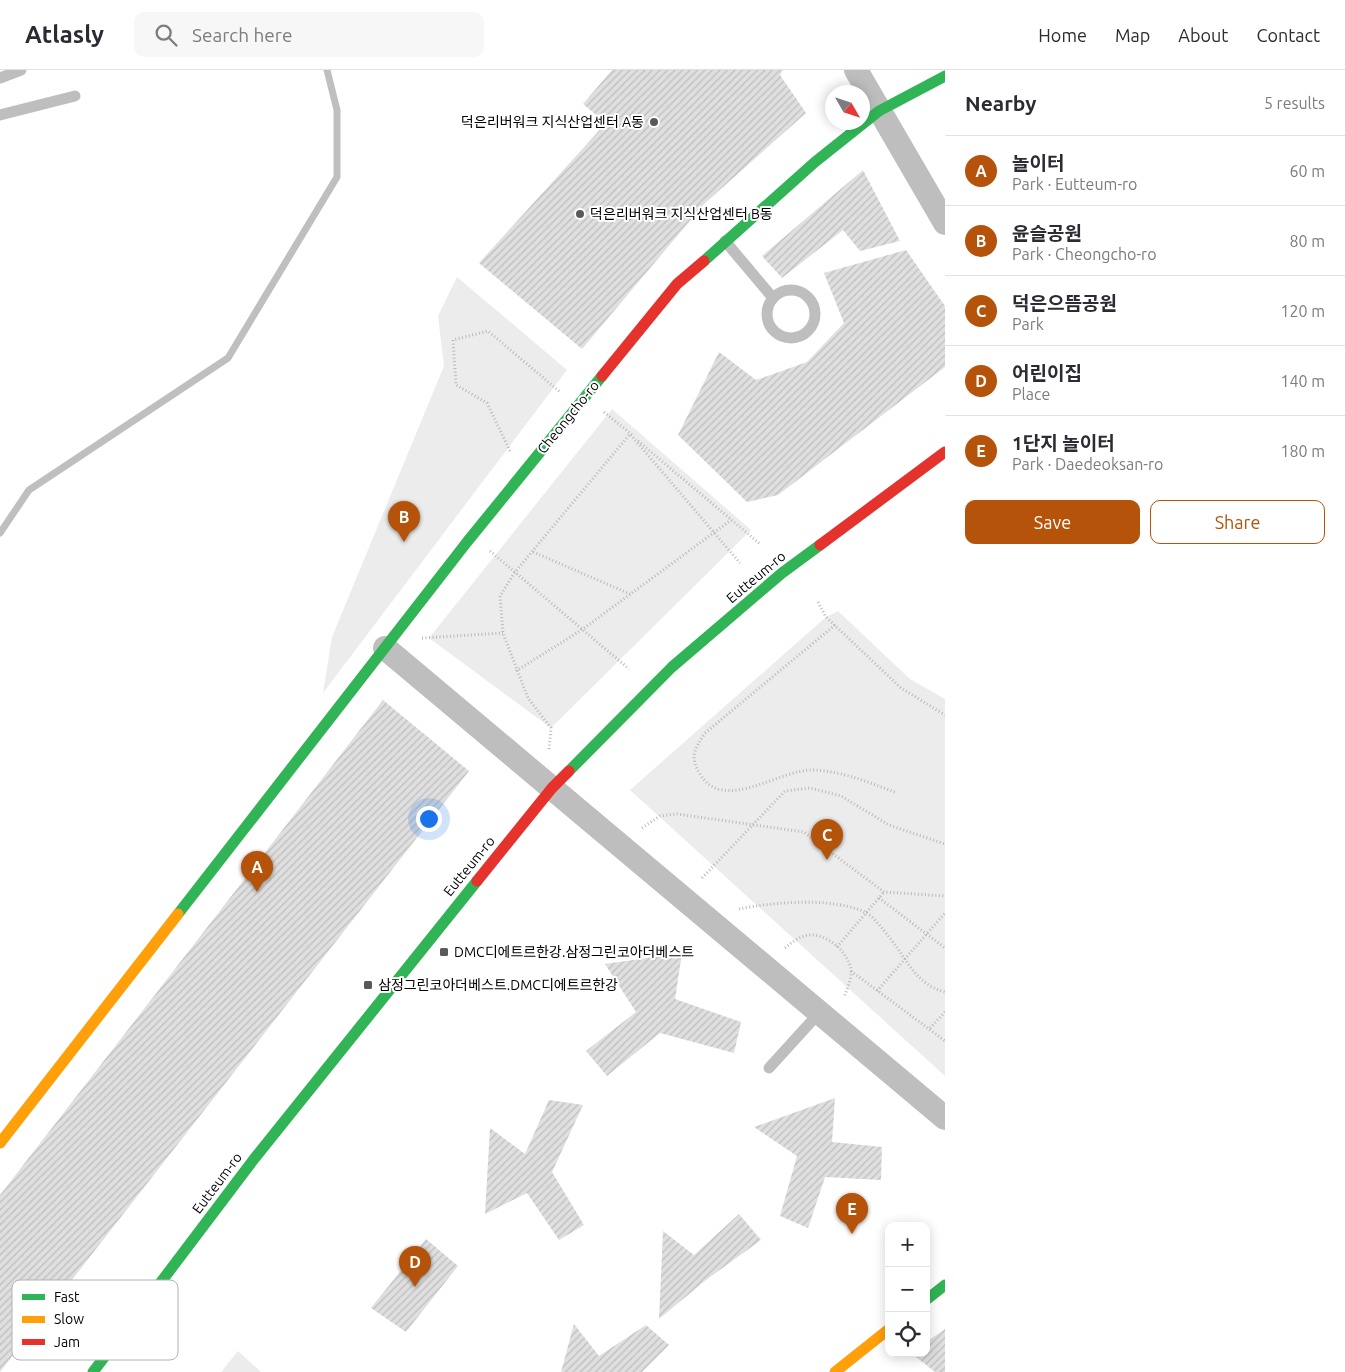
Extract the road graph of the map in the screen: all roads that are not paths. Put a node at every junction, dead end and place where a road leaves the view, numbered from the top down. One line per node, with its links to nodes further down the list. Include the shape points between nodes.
1 (21, 70): 4 (lane)
2 (856, 70): 6 (street)
3 (945, 76): 6 (street, Cheongcho-ro)
4 (0, 78)
5 (75, 96): 7 (lane)
6 (879, 111): 8 (street); 9 (street, Cheongcho-ro)
7 (0, 115)
8 (945, 223)
9 (725, 241): 10 (lane); 12 (street, Cheongcho-ro, via 677,284)
10 (773, 298): 10 (lane, via 767,312 771,328 792,338 807,331 814,318 808,296 786,290)
11 (945, 452): 13 (street, Eutteum-ro, via 782,573 672,668)
12 (385, 648): 13 (street); 17 (street, Cheongcho-ro)
13 (552, 788): 14 (street); 18 (street, Eutteum-ro, via 254,1159)
14 (820, 1013): 15 (lane); 16 (street)
15 (769, 1068)
16 (945, 1118)
17 (0, 1143)
18 (163, 1280)
19 (945, 1285): 20 (street)
20 (930, 1297)
21 (885, 1333): 23 (street)
22 (102, 1360): 24 (street, Eutteum-ro)
23 (850, 1367)
24 (93, 1372)

